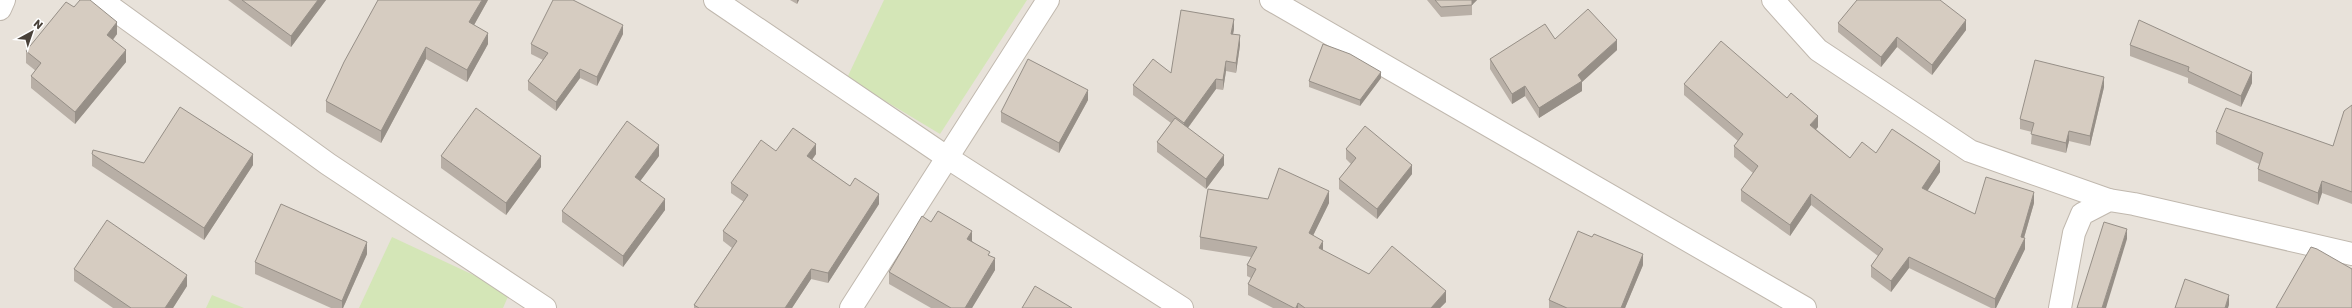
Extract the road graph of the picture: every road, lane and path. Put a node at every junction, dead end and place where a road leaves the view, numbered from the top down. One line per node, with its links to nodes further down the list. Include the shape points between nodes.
1 (4, 0): 7 (street)
2 (101, 0): 11 (street, via 328,164)
3 (715, 0): 8 (street)
4 (1048, 0): 8 (street)
5 (1271, 0): 14 (street)
6 (1773, 0): 9 (street, via 1818,50 1970,151)
7 (0, 9)
8 (948, 158): 12 (street); 13 (street)
9 (2109, 200): 10 (street); 15 (street, via 2082,214 2074,233)
10 (2352, 254)
11 (545, 308)
12 (850, 308)
13 (1182, 308)
14 (1805, 308)
15 (2060, 308)

